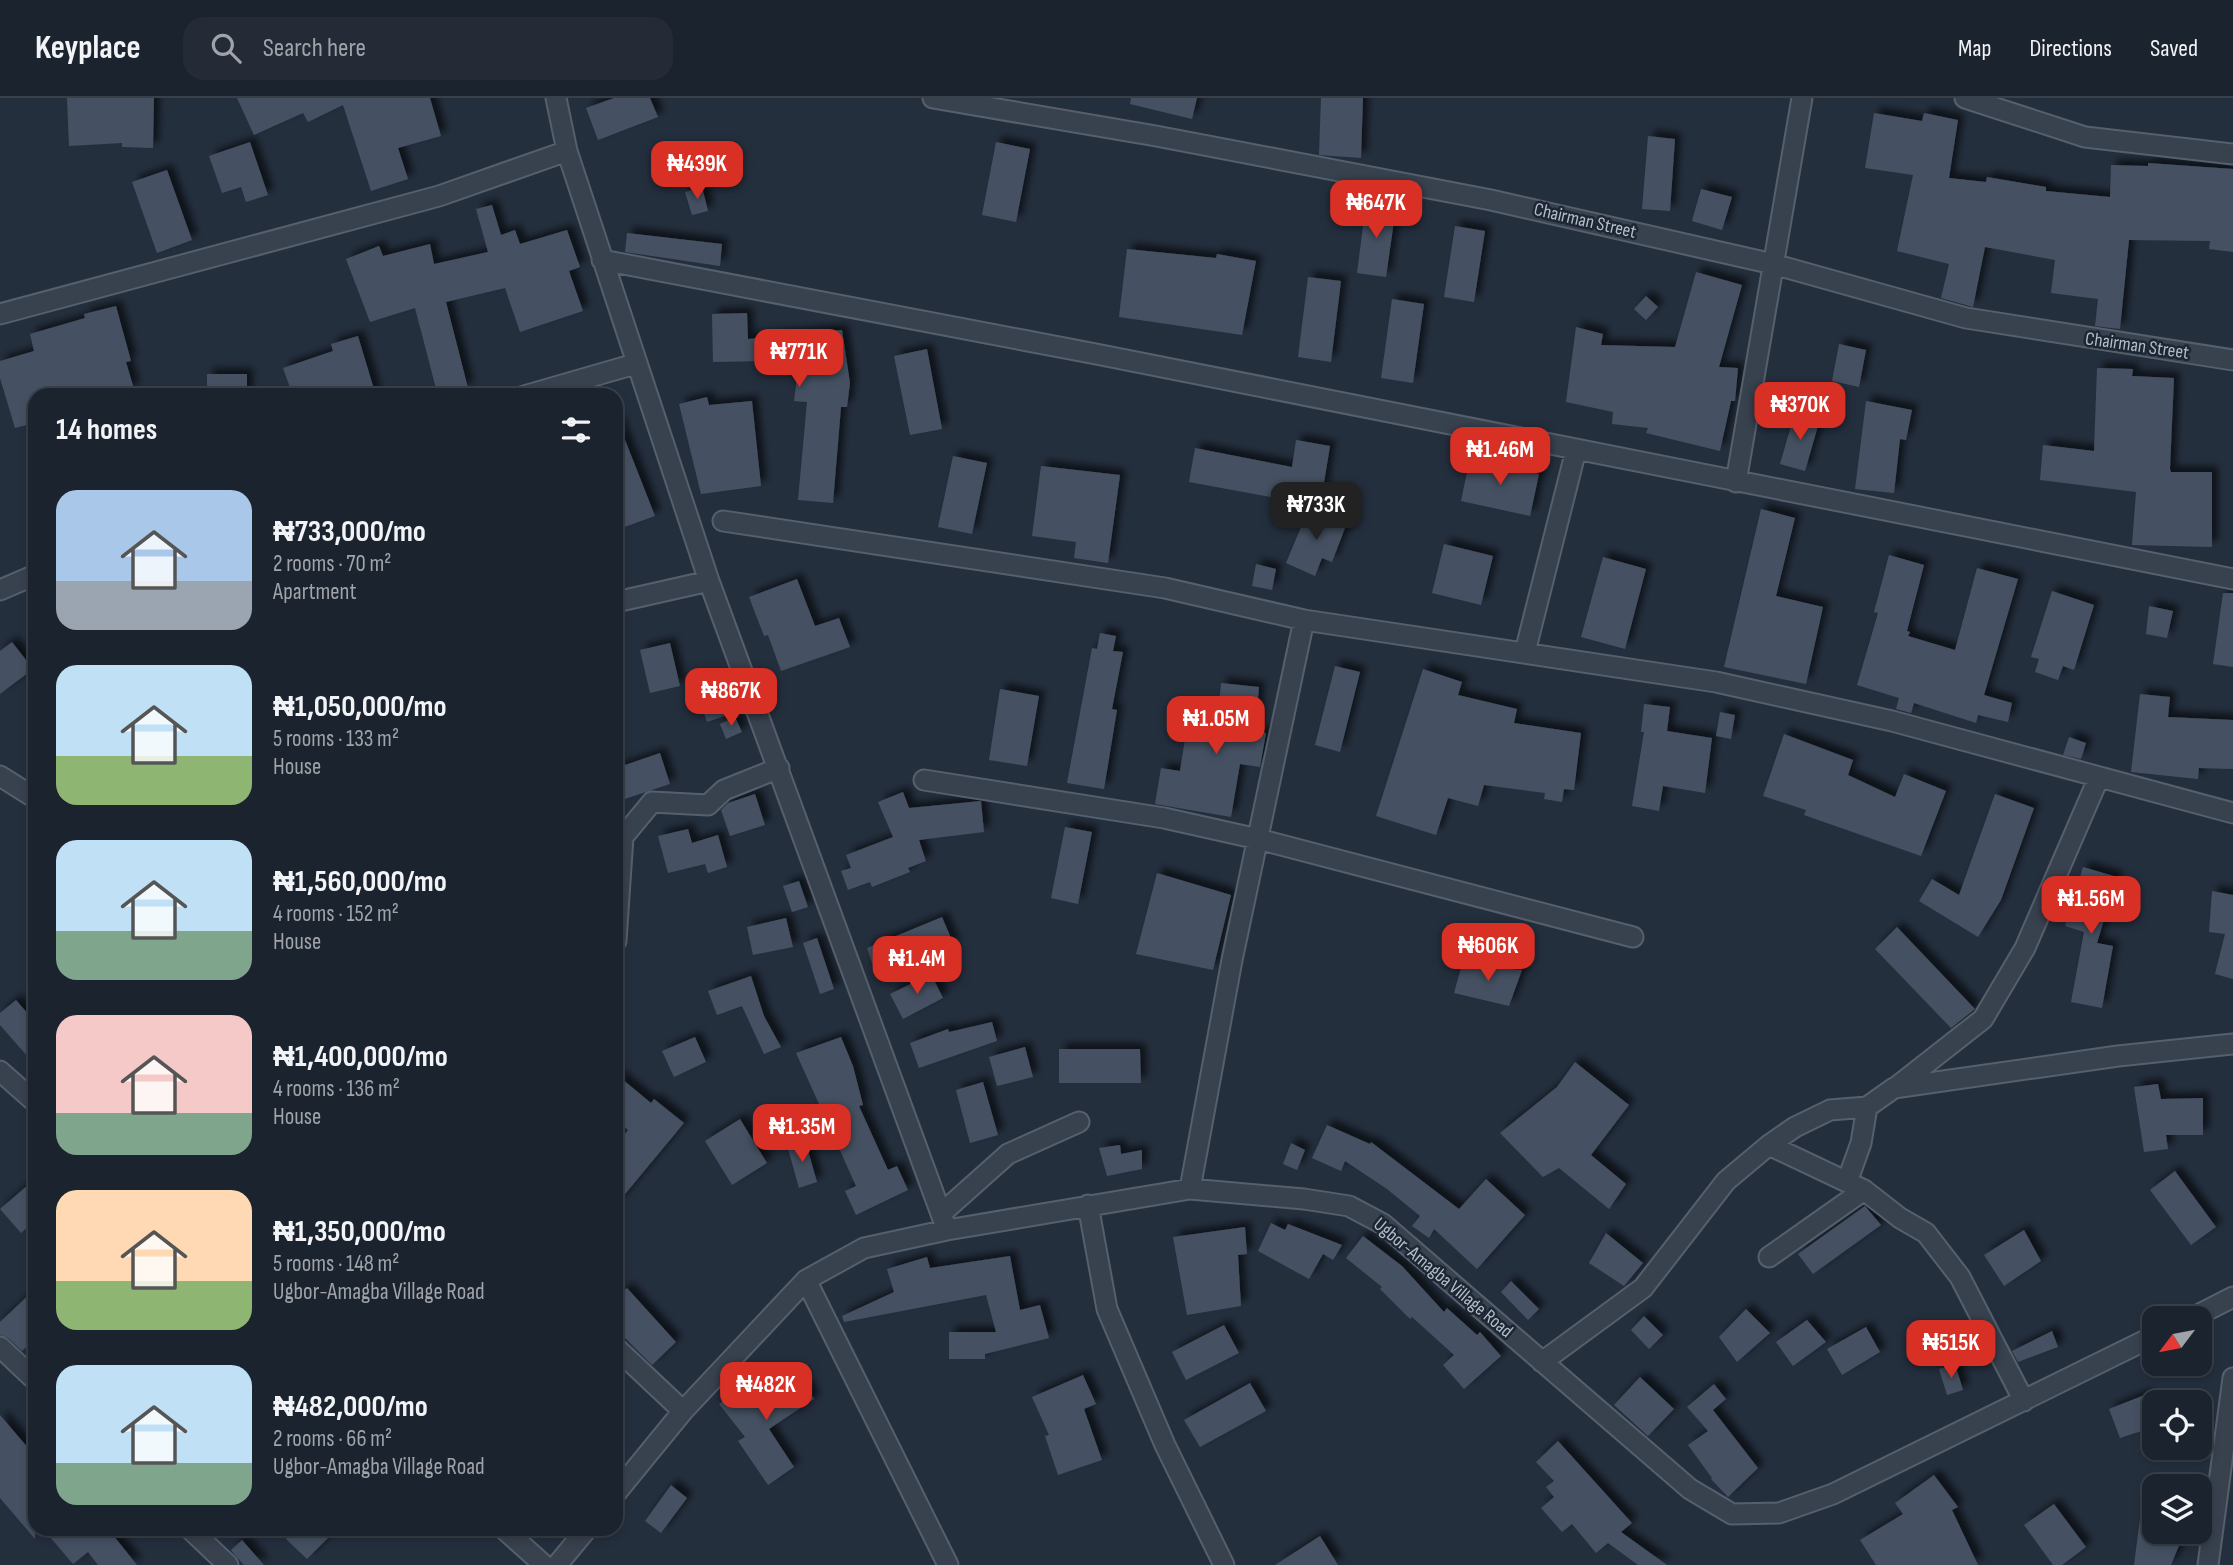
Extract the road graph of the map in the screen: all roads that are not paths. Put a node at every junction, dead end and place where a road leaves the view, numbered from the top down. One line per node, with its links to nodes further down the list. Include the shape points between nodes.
1 (556, 98): 5 (street)
2 (933, 98): 8 (street, Chairman Street, via 1341,170)
3 (1802, 98): 8 (street)
4 (1965, 98): 6 (street, via 2085,137)
5 (567, 151): 7 (street); 9 (street, via 439,196)
6 (2233, 154)
7 (602, 260): 11 (street); 13 (street)
8 (1773, 264): 10 (street, Chairman Street, via 1966,318); 14 (street)
9 (0, 314)
10 (2233, 360)
11 (635, 364): 12 (street); 18 (street)
12 (552, 388)
13 (1576, 450): 14 (street); 22 (street)
14 (1736, 482): 17 (street)
15 (723, 521): 21 (street, via 1165,588)
16 (28, 578): 19 (street)
17 (2233, 579)
18 (709, 581): 20 (street); 23 (street)
19 (0, 590)
20 (623, 600)
21 (1304, 620): 22 (street); 30 (street)
22 (1525, 652): 25 (street, via 1716,682 1892,721)
23 (779, 768): 29 (street, via 724,790 708,805 652,802); 42 (street)
24 (0, 776): 27 (street)
25 (2099, 777): 28 (street); 34 (street, via 2025,948 1983,1019)
26 (924, 780): 30 (street, via 1164,818)
27 (28, 794)
28 (2233, 813)
29 (623, 837)
30 (1258, 839): 31 (street); 40 (street)
31 (1633, 937)
32 (2233, 1044): 34 (street)
33 (0, 1070): 35 (street)
34 (1894, 1088): 36 (street)
35 (28, 1096)
36 (1867, 1107): 38 (street, via 1830,1110); 39 (street)
37 (1079, 1122): 42 (street, via 1008,1154)
38 (1769, 1144): 39 (street); 50 (street, via 1727,1181 1643,1288)
39 (1856, 1186): 43 (street); 53 (street, via 1926,1233 1943,1252 1961,1277)
40 (1190, 1189): 41 (street, Ugbor-Amagba Village Road); 50 (street, Ugbor-Amagba Village Road, via 1349,1206 1384,1224)
41 (1088, 1205): 42 (street, Ugbor-Amagba Village Road); 63 (street, via 1107,1308 1165,1445)
42 (945, 1221): 44 (street, Ugbor-Amagba Village Road, via 864,1248)
43 (1769, 1257)
44 (806, 1280): 54 (street, Ugbor-Amagba Village Road); 62 (street)
45 (2233, 1297): 46 (street)
46 (2212, 1308)
47 (2142, 1342): 53 (street, Ugbor-Amagba Village Road)
48 (0, 1347): 51 (street)
49 (623, 1355): 54 (street)
50 (1542, 1362): 53 (street, Ugbor-Amagba Village Road, via 1690,1489 1732,1514 1779,1513 1833,1494)
51 (28, 1373)
52 (2233, 1378): 64 (street)
53 (2024, 1401)
54 (683, 1411): 55 (street, Ugbor-Amagba Village Road)
55 (623, 1484)
56 (197, 1536): 59 (street)
57 (512, 1536): 60 (street)
58 (581, 1536): 61 (street)
59 (228, 1565)
60 (544, 1565)
61 (556, 1565)
62 (948, 1565)
63 (1224, 1565)
64 (2208, 1565)

